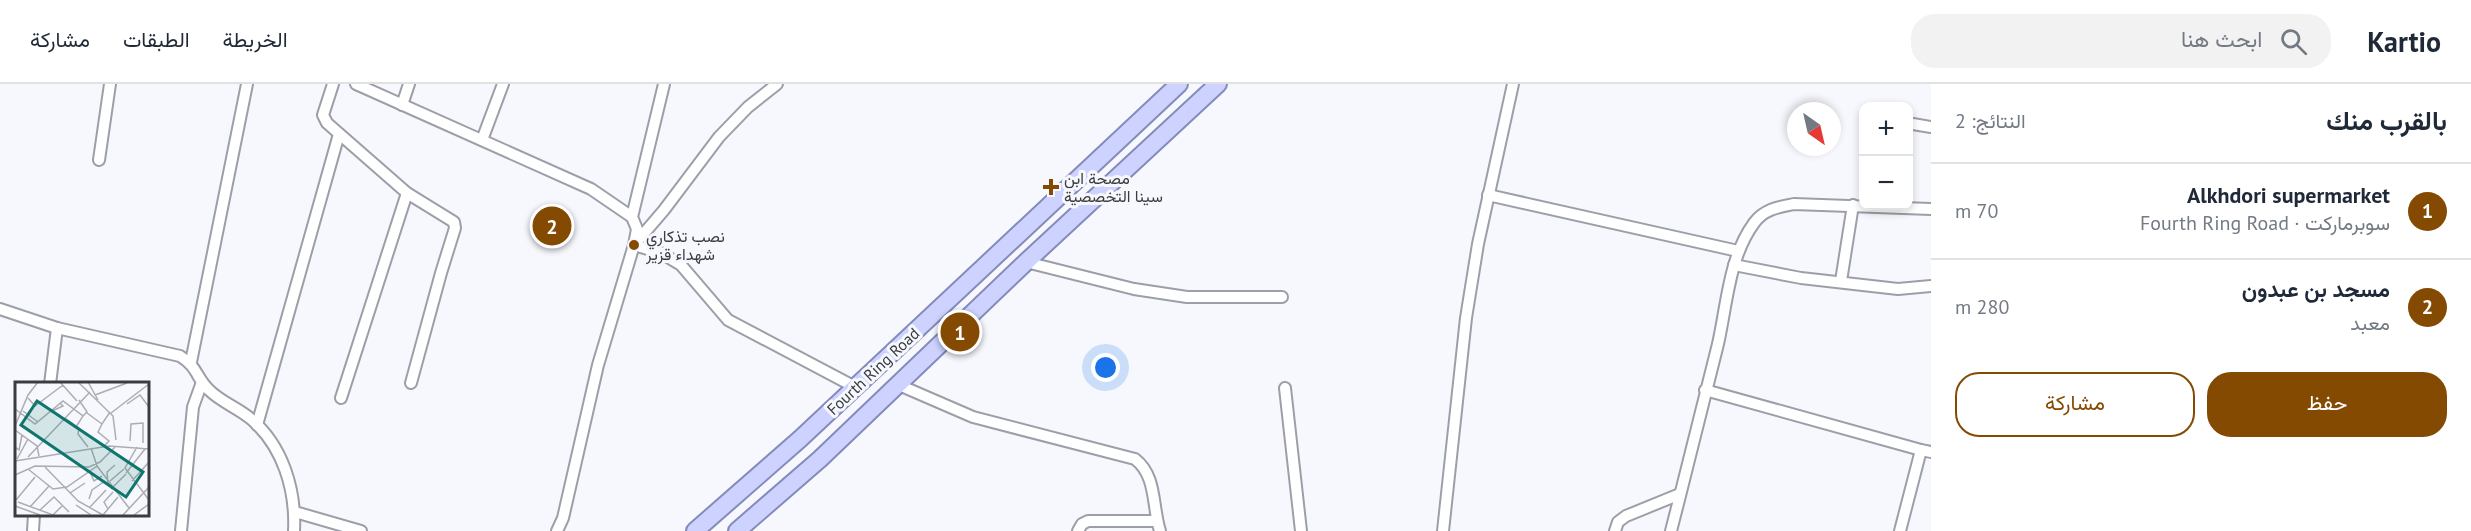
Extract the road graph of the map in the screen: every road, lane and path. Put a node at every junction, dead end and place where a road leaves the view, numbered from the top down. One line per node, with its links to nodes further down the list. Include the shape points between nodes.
1 (110, 84): 17 (street)
2 (246, 84): 32 (street)
3 (333, 84): 15 (street, via 323,115)
4 (356, 84): 12 (street)
5 (409, 84): 12 (street)
6 (503, 84): 16 (street)
7 (664, 84): 22 (street)
8 (777, 84): 23 (street, via 719,137)
9 (1179, 84): 37 (main road, Fourth Ring Road)
10 (1218, 84): 25 (main road, Fourth Ring Road)
11 (1513, 84): 19 (street)
12 (402, 105): 16 (street)
13 (1913, 124): 14 (street)
14 (1931, 127)
15 (339, 134): 18 (street); 41 (street)
16 (482, 140): 22 (street, via 591,189)
17 (99, 160)
18 (407, 192): 35 (street, via 447,216 455,228); 40 (street)
19 (1488, 195): 24 (street); 58 (street, via 1466,318)
20 (1852, 206): 21 (street); 24 (street, via 1775,207 1756,220); 27 (street)
21 (1931, 209)
22 (632, 217): 23 (street, via 637,229)
23 (634, 245): 37 (street, via 661,253 681,265 728,320); 46 (street, via 598,365)
24 (1738, 251): 26 (street)
25 (1026, 262): 29 (street, via 1134,289 1187,297); 36 (main road, Fourth Ring Road)
26 (1734, 265): 27 (street); 39 (street)
27 (1841, 281): 28 (street, via 1898,290)
28 (1931, 286)
29 (1282, 297)
30 (0, 309): 31 (street)
31 (57, 328): 32 (street, via 158,350); 33 (street)
32 (191, 363): 34 (street)
33 (50, 382)
34 (202, 382): 41 (street); 49 (street, via 193,407)
35 (411, 383)
36 (899, 385): 47 (street, via 973,417 1135,459 1150,477); 55 (main road, Fourth Ring Road)
37 (855, 387): 54 (main road, Fourth Ring Road)
38 (1285, 388): 57 (street)
39 (1705, 390): 42 (street); 43 (street)
40 (341, 398)
41 (257, 425): 44 (street, via 277,450)
42 (1926, 451): 61 (street)
43 (1680, 494): 59 (street, via 1626,516); 60 (street)
44 (295, 512): 50 (street); 51 (street)
45 (34, 516): 48 (street)
46 (563, 518): 52 (street); 53 (street)
47 (1158, 526): 56 (street, via 1088,521)
48 (33, 531)
49 (181, 531)
50 (294, 531)
51 (360, 531)
52 (557, 531)
53 (567, 531)
54 (695, 531)
55 (737, 531)
56 (1078, 531)
57 (1301, 531)
58 (1443, 531)
59 (1615, 531)
60 (1671, 531)
61 (1900, 531)

